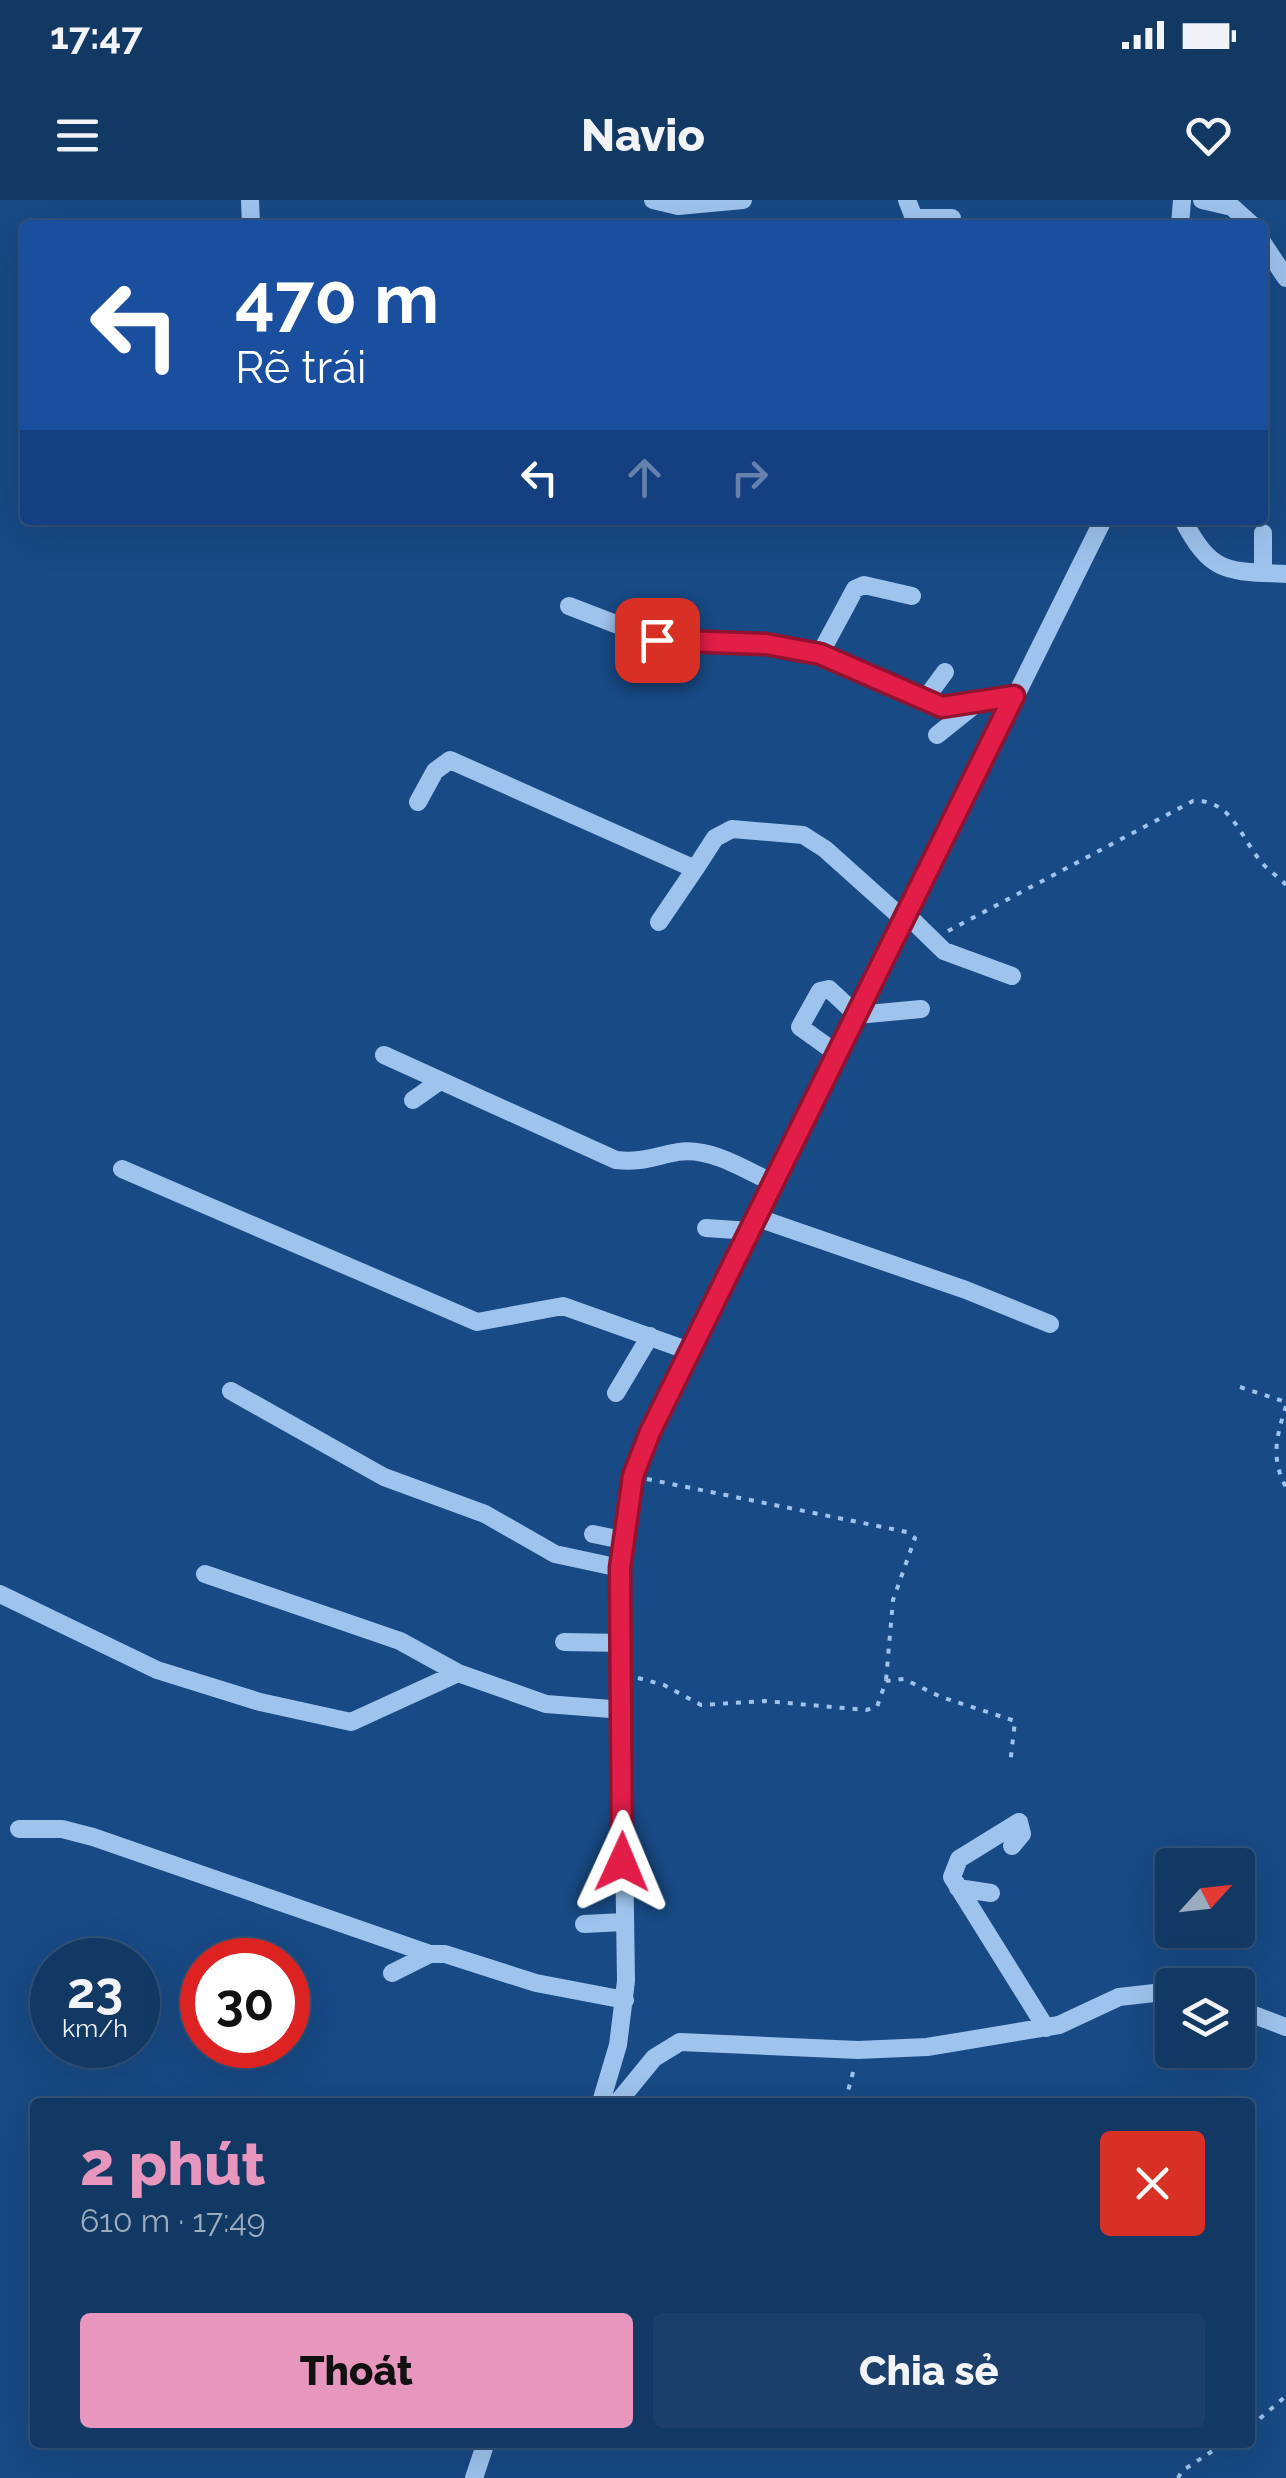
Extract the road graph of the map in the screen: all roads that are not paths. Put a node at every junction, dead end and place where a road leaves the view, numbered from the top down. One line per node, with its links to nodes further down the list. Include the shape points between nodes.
1 (654, 200): 2 (street, via 678,206)
2 (743, 200)
3 (907, 200): 5 (street, via 914,218)
4 (1202, 200): 6 (street, via 1232,207)
5 (952, 218)
6 (1246, 220)
7 (1268, 251): 8 (street)
8 (1286, 278)
9 (1100, 525): 18 (street)
10 (1186, 525): 12 (street, via 1203,556 1221,567)
11 (1263, 533): 12 (street)
12 (1263, 573): 13 (street)
13 (1286, 574)
14 (912, 596): 16 (street, via 864,585 855,589)
15 (569, 606): 16 (street, via 657,640 766,644)
16 (820, 654): 19 (street)
17 (944, 672): 19 (street)
18 (1014, 696): 20 (street); 24 (street)
19 (924, 702): 20 (street)
20 (976, 704): 21 (street)
21 (938, 734)
22 (418, 802): 23 (street, via 440,763 450,760)
23 (695, 869): 24 (street, via 714,838 732,829 803,835); 25 (street)
24 (904, 916): 26 (street, via 958,958); 28 (street)
25 (659, 922)
26 (1012, 976)
27 (921, 1008): 28 (street)
28 (858, 1015): 29 (street); 29 (street, via 829,989 820,990 801,1020 800,1027)
29 (839, 1054): 34 (street)
30 (384, 1055): 31 (street)
31 (440, 1081): 32 (street); 34 (street, via 616,1160 700,1154)
32 (414, 1100)
33 (122, 1168): 38 (street, via 477,1322 563,1306)
34 (774, 1184): 35 (street)
35 (754, 1224): 36 (street); 37 (street, via 966,1290); 39 (street)
36 (706, 1228)
37 (1050, 1324)
38 (650, 1336): 39 (street); 41 (street)
39 (692, 1352): 43 (street, via 633,1476)
40 (231, 1391): 44 (street, via 384,1477 485,1514 555,1554)
41 (616, 1393)
42 (593, 1534): 43 (street)
43 (622, 1540): 44 (street)
44 (620, 1568): 48 (street)
45 (206, 1574): 49 (street, via 400,1642)
46 (0, 1594): 49 (street, via 158,1670 338,1720 363,1718)
47 (564, 1642): 48 (street)
48 (623, 1642): 50 (street)
49 (458, 1672): 50 (street, via 546,1704)
50 (624, 1710): 55 (street)
51 (19, 1828): 57 (street, via 93,1837)
52 (1012, 1846): 53 (street, via 1022,1834 1019,1822 959,1859 952,1869)
53 (958, 1888): 54 (street); 63 (street)
54 (991, 1892)
55 (623, 1922): 56 (street); 60 (street)
56 (584, 1924)
57 (430, 1954): 58 (street); 60 (street)
58 (392, 1973)
59 (1155, 1992): 63 (street, via 1119,1997)
60 (626, 2000): 64 (street)
61 (1255, 2015): 62 (street)
62 (1286, 2027)
63 (1046, 2028): 65 (street, via 927,2047 858,2050 680,2042 654,2058)
64 (602, 2098)
65 (621, 2098)
66 (484, 2448): 67 (street)
67 (474, 2478)

